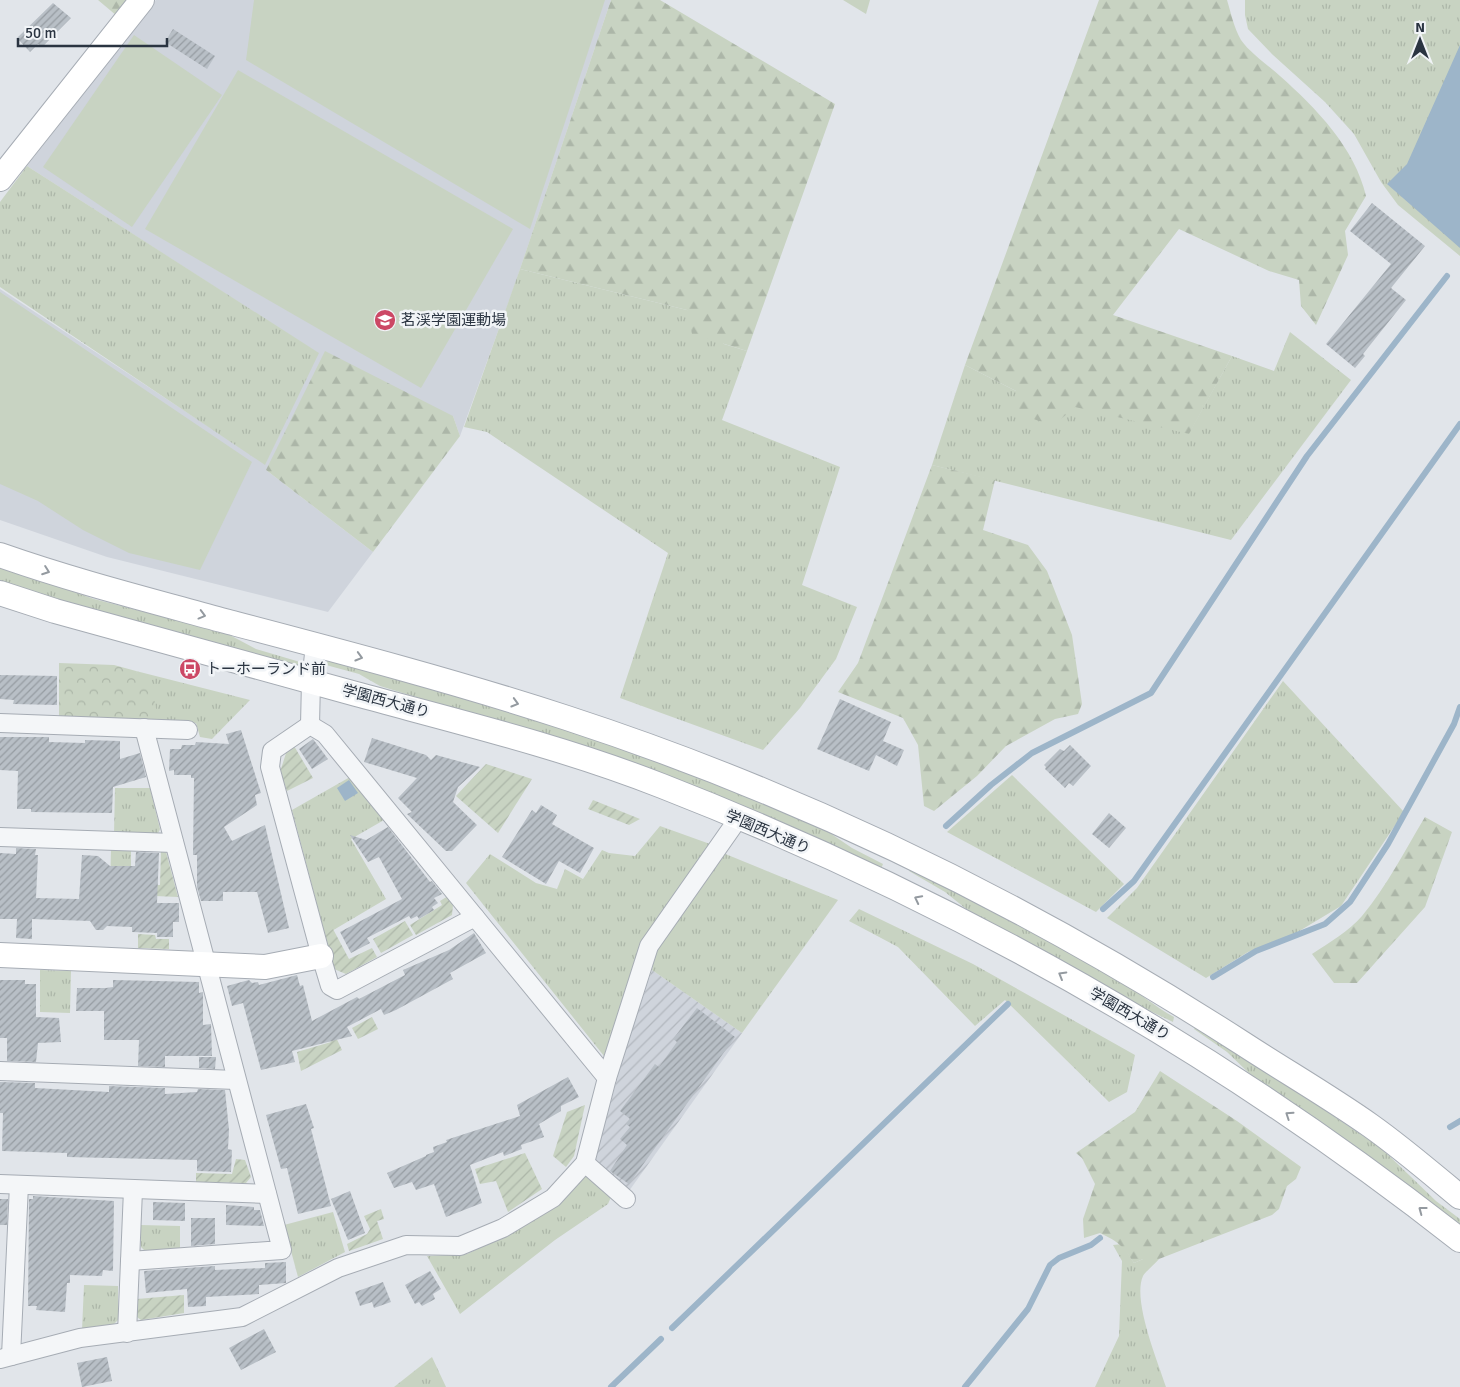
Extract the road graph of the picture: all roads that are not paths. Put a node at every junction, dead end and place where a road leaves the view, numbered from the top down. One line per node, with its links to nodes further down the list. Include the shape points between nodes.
1 (142, 0): 2 (main road)
2 (0, 179)
3 (0, 555): 5 (main road, one-way to 5, via 61,577)
4 (0, 593): 6 (main road, 学園西大通り, via 55,612)
5 (315, 645): 6 (street); 26 (main road, one-way to 26, via 565,717 672,754 906,853 988,893 1193,1011 1372,1127)
6 (311, 681): 8 (street); 11 (main road, 学園西大通り, via 561,751 661,786)
7 (0, 723): 9 (street)
8 (310, 725): 14 (street, via 325,734); 16 (street, via 272,751 270,767)
9 (144, 728): 10 (street); 13 (street)
10 (188, 730)
11 (738, 819): 19 (street, via 649,946); 28 (main road, 学園西大通り, one-way to 11, via 1347,1155 1172,1038 1037,961 901,890)
12 (0, 836): 13 (street)
13 (174, 843): 17 (street)
14 (474, 917): 16 (street, via 337,990 330,986); 19 (street)
15 (0, 955): 17 (main road)
16 (321, 956): 17 (main road, via 265,967)
17 (206, 965): 20 (street)
18 (0, 1071): 20 (street)
19 (608, 1078): 21 (street)
20 (236, 1080): 25 (street)
21 (585, 1163): 27 (street); 30 (street, via 553,1198 502,1228 460,1246 406,1245 338,1268 242,1317)
22 (0, 1184): 23 (street)
23 (19, 1184): 24 (street); 31 (street)
24 (133, 1190): 25 (street); 29 (street)
25 (267, 1194): 29 (street, via 282,1250)
26 (1460, 1197)
27 (626, 1199)
28 (1460, 1240)
29 (130, 1261): 30 (street)
30 (127, 1333): 31 (street, via 80,1338)
31 (5, 1357)

